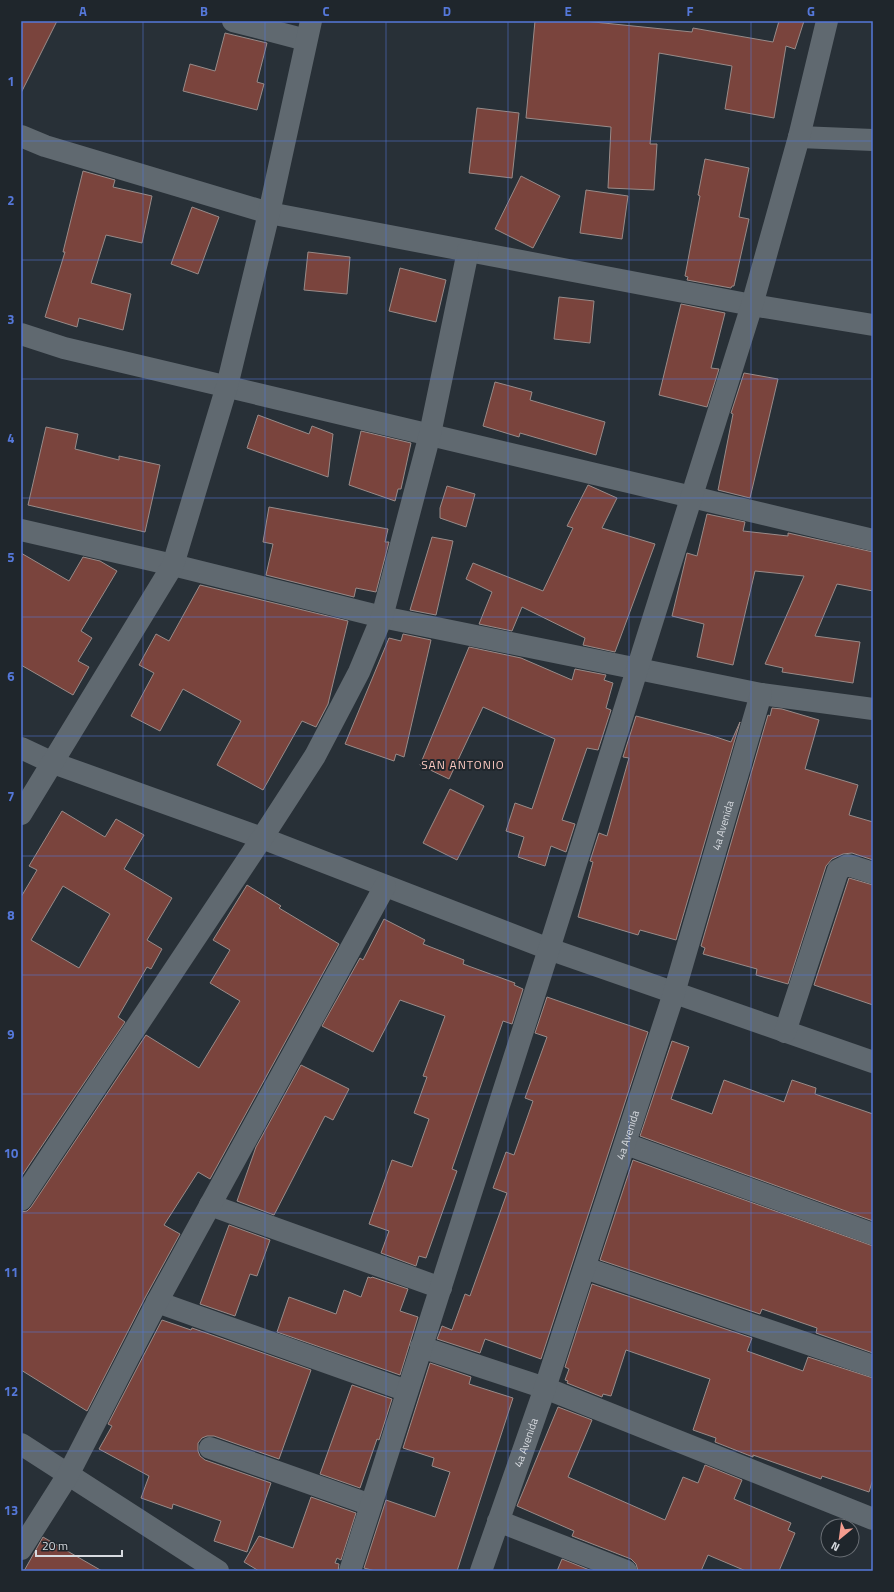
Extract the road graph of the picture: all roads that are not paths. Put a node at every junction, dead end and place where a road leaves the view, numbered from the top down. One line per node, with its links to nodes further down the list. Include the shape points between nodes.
1 (233, 21): 3 (street)
2 (827, 21): 5 (street)
3 (309, 30): 7 (street)
4 (21, 136): 7 (street, via 45,146)
5 (799, 137): 6 (street); 9 (street)
6 (873, 140)
7 (269, 213): 8 (street); 12 (street)
8 (468, 251): 9 (street); 13 (street)
9 (752, 305): 10 (street); 14 (street)
10 (873, 325)
11 (21, 334): 12 (street, via 64,348)
12 (227, 386): 13 (street); 17 (street)
13 (430, 434): 14 (street); 18 (street)
14 (692, 497): 16 (street); 19 (street)
15 (21, 530): 17 (street)
16 (873, 540)
17 (173, 565): 18 (street); 23 (street)
18 (382, 618): 19 (street); 25 (street, via 359,672 315,756)
19 (638, 669): 20 (street); 28 (street)
20 (761, 694): 21 (street); 29 (street, 4a Avenida)
21 (873, 709)
22 (21, 748): 23 (street)
23 (54, 763): 24 (street); 25 (street)
24 (21, 814)
25 (262, 838): 27 (street); 33 (street)
26 (873, 873): 30 (street, via 848,865 838,870)
27 (385, 886): 28 (street); 34 (street)
28 (549, 949): 29 (street); 37 (street)
29 (674, 993): 30 (street); 32 (street, 4a Avenida)
30 (785, 1032): 31 (street)
31 (873, 1062)
32 (626, 1144): 35 (street); 36 (street, 4a Avenida)
33 (21, 1200)
34 (210, 1205): 37 (street); 38 (street)
35 (873, 1234)
36 (585, 1268): 40 (street); 41 (street, 4a Avenida)
37 (440, 1288): 39 (street)
38 (157, 1302): 42 (street); 45 (street)
39 (421, 1347): 41 (street); 42 (street)
40 (873, 1366)
41 (546, 1388): 47 (street); 48 (street, 4a Avenida)
42 (407, 1392): 46 (street)
43 (21, 1444): 45 (street)
44 (210, 1448): 46 (street)
45 (68, 1474): 49 (street); 50 (street)
46 (371, 1505): 51 (street)
47 (873, 1519)
48 (498, 1521): 52 (street, 4a Avenida); 53 (street)
49 (21, 1549)
50 (218, 1571)
51 (350, 1571)
52 (480, 1571)
53 (626, 1571)

